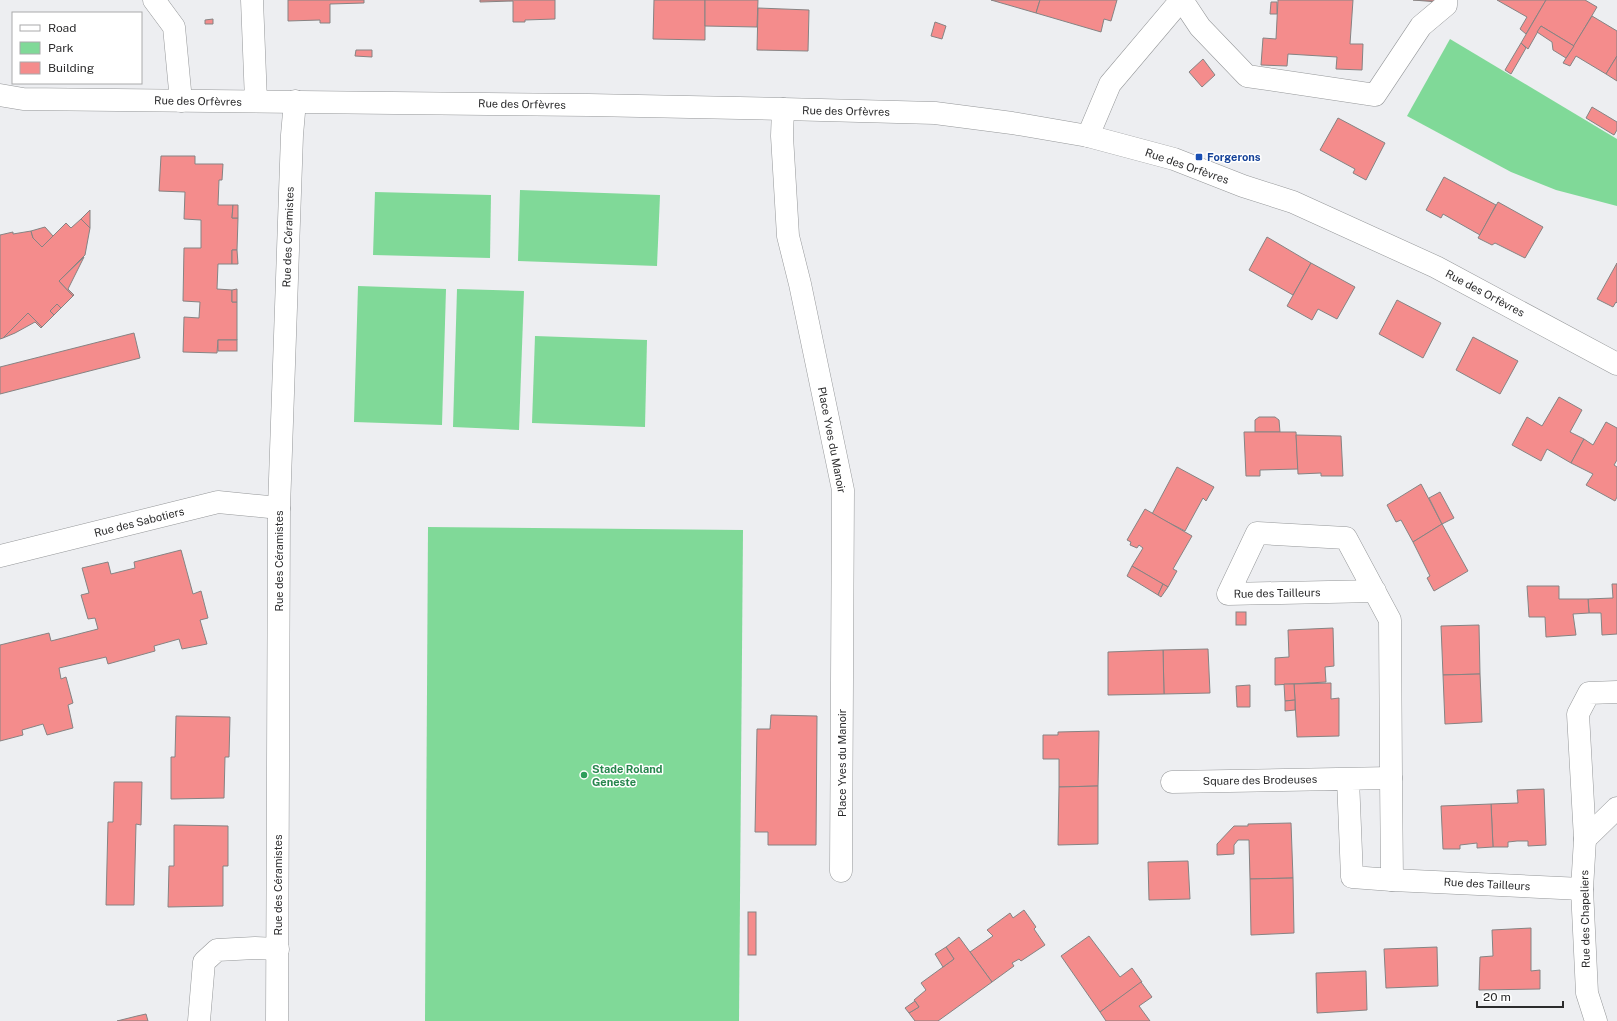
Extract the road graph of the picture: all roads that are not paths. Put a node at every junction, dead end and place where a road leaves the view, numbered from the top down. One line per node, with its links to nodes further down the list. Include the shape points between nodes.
1 (154, 0): 7 (street, via 174,27)
2 (252, 0): 8 (street)
3 (1181, 0): 4 (street, via 1200,27 1247,76 1375,94 1421,26 1446,6); 12 (street, via 1110,84)
4 (1446, 0)
5 (0, 95): 6 (street, Rue des Orfèvres)
6 (23, 99): 7 (street, Rue des Orfèvres); 10 (street, Rue des Orfèvres)
7 (180, 100): 8 (street, Rue des Orfèvres)
8 (256, 101): 9 (street, Rue des Orfèvres)
9 (295, 101): 11 (street, Rue des Orfèvres); 14 (street, Rue des Céramistes)
10 (0, 105)
11 (783, 109): 12 (street, Rue des Orfèvres, via 935,113); 23 (street, Place Yves du Manoir, via 782,136 788,236 843,490)
12 (1088, 136): 13 (street, Rue des Orfèvres, via 1174,159 1293,202 1436,267)
13 (1617, 364)
14 (279, 508): 15 (street, Rue des Sabotiers, via 218,502); 26 (street, Rue des Céramistes)
15 (0, 556)
16 (1375, 592): 16 (street, Rue des Tailleurs, via 1346,538 1257,533 1228,594); 18 (street, Rue des Tailleurs, via 1390,620)
17 (1617, 692): 22 (street, Rue des Chapeliers, via 1589,693 1578,714)
18 (1391, 778): 19 (street); 24 (street, Rue des Tailleurs)
19 (1348, 779): 20 (street, Square des Brodeuses); 24 (street, Rue des Tailleurs, via 1352,877)
20 (1172, 782)
21 (1617, 808): 22 (street)
22 (1585, 839): 25 (street, Rue des Chapeliers)
23 (841, 870)
24 (1392, 880): 25 (street, Rue des Tailleurs)
25 (1582, 889): 29 (street, Rue des Chapeliers, via 1587,993)
26 (278, 949): 27 (street, via 218,950 204,962); 28 (street, Rue des Céramistes)
27 (200, 1021)
28 (277, 1021)
29 (1596, 1021)

